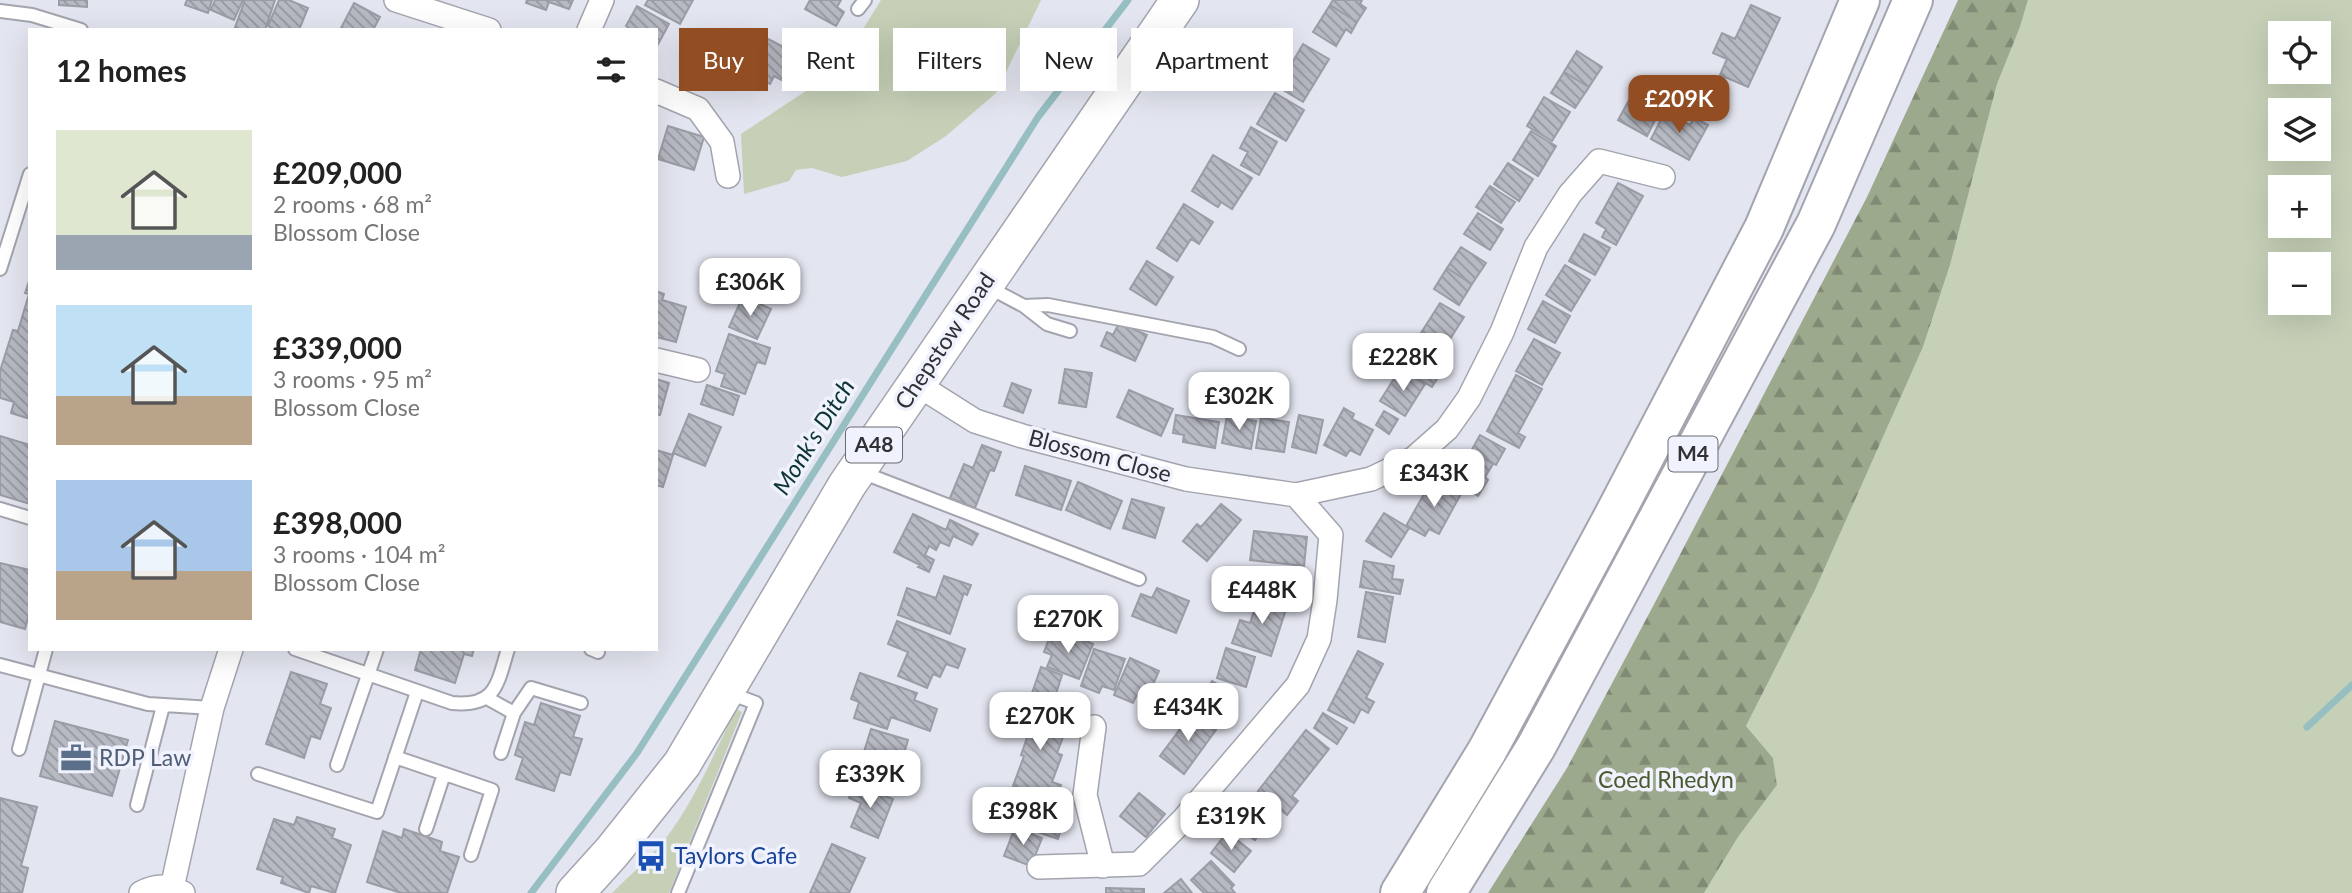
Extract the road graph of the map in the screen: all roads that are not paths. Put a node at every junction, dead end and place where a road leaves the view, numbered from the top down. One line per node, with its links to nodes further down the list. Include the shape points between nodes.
1 (396, 0): 7 (street)
2 (602, 0): 10 (street)
3 (1180, 0): 16 (main road, Chepstow Road / A48)
4 (1860, 0): 59 (highway, M4, via 1764,228 1487,751)
5 (1913, 0): 60 (highway, M4, via 1816,224 1536,747)
6 (0, 11): 8 (lane)
7 (429, 21): 9 (street)
8 (74, 28)
9 (476, 28)
10 (590, 28)
11 (658, 92): 12 (street, via 698,109 722,142)
12 (728, 176)
13 (1663, 177): 24 (street, Blossom Close, via 1599,161 1570,194 1536,247 1502,332 1469,398 1447,429 1413,459 1371,479)
14 (28, 180): 15 (lane)
15 (0, 269)
16 (983, 284): 17 (lane); 22 (main road, Chepstow Road / A48)
17 (1024, 306): 18 (lane, via 1047,324); 19 (lane, via 1048,305 1204,335)
18 (1070, 331)
19 (1239, 349)
20 (658, 360): 21 (street)
21 (698, 370)
22 (915, 383): 23 (main road, Chepstow Road / A48); 24 (street, Blossom Close, via 975,421 1022,436 1186,479)
23 (857, 470): 27 (lane); 36 (main road, Chepstow Road / A48)
24 (1296, 495): 53 (street, via 1331,536 1319,639 1298,685 1227,771 1139,864)
25 (0, 509): 26 (lane)
26 (28, 517)
27 (1139, 579)
28 (45, 651): 34 (lane)
29 (230, 651): 41 (street)
30 (301, 651): 35 (lane)
31 (376, 651): 35 (lane)
32 (507, 651): 38 (lane, via 497,684)
33 (0, 665): 34 (lane)
34 (39, 675): 40 (lane); 44 (lane)
35 (369, 675): 37 (lane); 47 (lane)
36 (725, 691): 57 (main road, Chepstow Road / A48, via 682,764); 58 (lane, via 756,703)
37 (417, 692): 38 (lane, via 472,705); 46 (lane)
38 (487, 698): 42 (lane)
39 (581, 704): 42 (lane, via 531,688)
40 (163, 706): 41 (lane); 50 (lane)
41 (212, 708): 55 (street)
42 (514, 713): 45 (lane)
43 (1094, 727): 53 (street, via 1085,795)
44 (19, 749)
45 (501, 753)
46 (395, 757): 48 (lane); 49 (lane, via 377,812)
47 (337, 765)
48 (444, 774): 51 (lane); 52 (lane, via 492,790)
49 (258, 775)
50 (137, 805)
51 (426, 829)
52 (471, 855)
53 (1103, 866): 54 (street)
54 (1039, 867)
55 (178, 890): 56 (street, via 152,888)
56 (141, 893)
57 (575, 893)
58 (678, 893)
59 (1400, 893)
60 (1446, 893)

